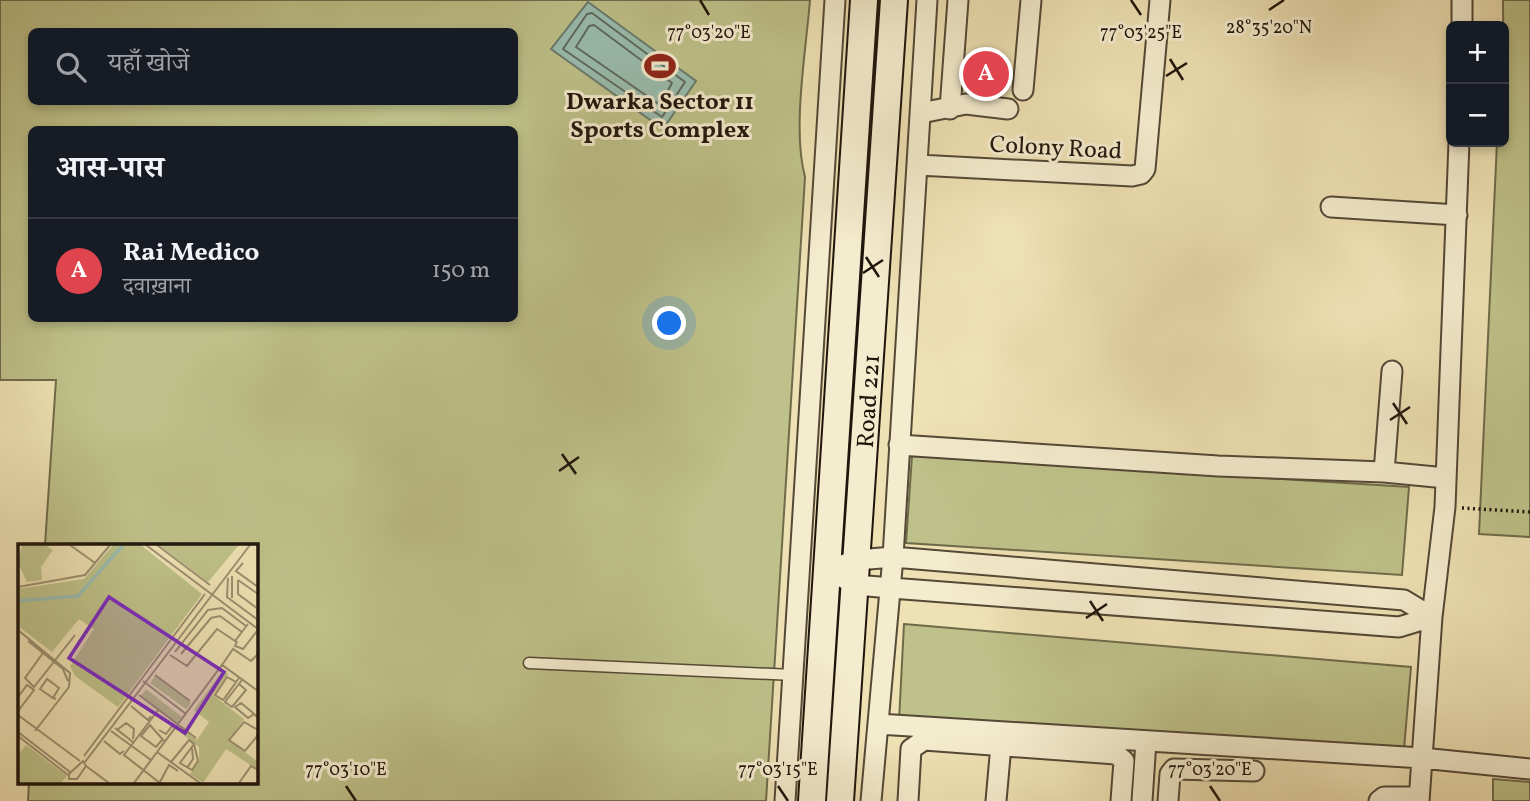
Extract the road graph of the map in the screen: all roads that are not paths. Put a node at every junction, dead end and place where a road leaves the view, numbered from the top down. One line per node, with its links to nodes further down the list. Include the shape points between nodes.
1 (835, 0): 28 (street)
2 (863, 0): 23 (main road, Road 221)
3 (894, 0): 24 (main road, Road 221)
4 (928, 0): 13 (street)
5 (958, 0): 11 (street)
6 (1031, 0): 10 (street)
7 (1160, 0): 15 (street, Colony Road, via 1142,174)
8 (1462, 0): 9 (street)
9 (1462, 21)
10 (1023, 90)
11 (950, 109): 12 (street, via 966,104); 13 (street)
12 (1008, 109)
13 (921, 113): 15 (street)
14 (1459, 147): 17 (street)
15 (918, 165): 19 (street)
16 (1331, 207): 17 (street)
17 (1457, 215): 21 (street)
18 (1391, 371): 20 (street)
19 (899, 444): 20 (street, via 1218,466); 22 (street)
20 (1384, 472): 21 (street)
21 (1446, 478): 26 (street)
22 (894, 557): 24 (street); 25 (street); 26 (street, via 1404,600)
23 (827, 570): 24 (street); 37 (main road, Road 221)
24 (857, 572): 25 (street); 38 (main road, Road 221)
25 (891, 588): 26 (street, via 1399,628); 29 (street)
26 (1432, 617): 32 (street)
27 (528, 663): 28 (lane)
28 (793, 675): 36 (street)
29 (878, 724): 30 (street); 39 (street)
30 (1146, 741): 32 (street); 43 (street)
31 (1001, 745): 40 (street, via 917,742 911,749); 41 (street); 42 (street, via 1116,754 1124,761)
32 (1422, 758): 33 (street); 35 (street)
33 (1530, 769)
34 (1254, 771): 44 (street, via 1174,769)
35 (1419, 799): 45 (street, via 1384,797)
36 (785, 801)
37 (812, 801)
38 (840, 801)
39 (872, 801)
40 (908, 801)
41 (996, 801)
42 (1121, 801)
43 (1142, 801)
44 (1168, 801)
45 (1379, 801)

